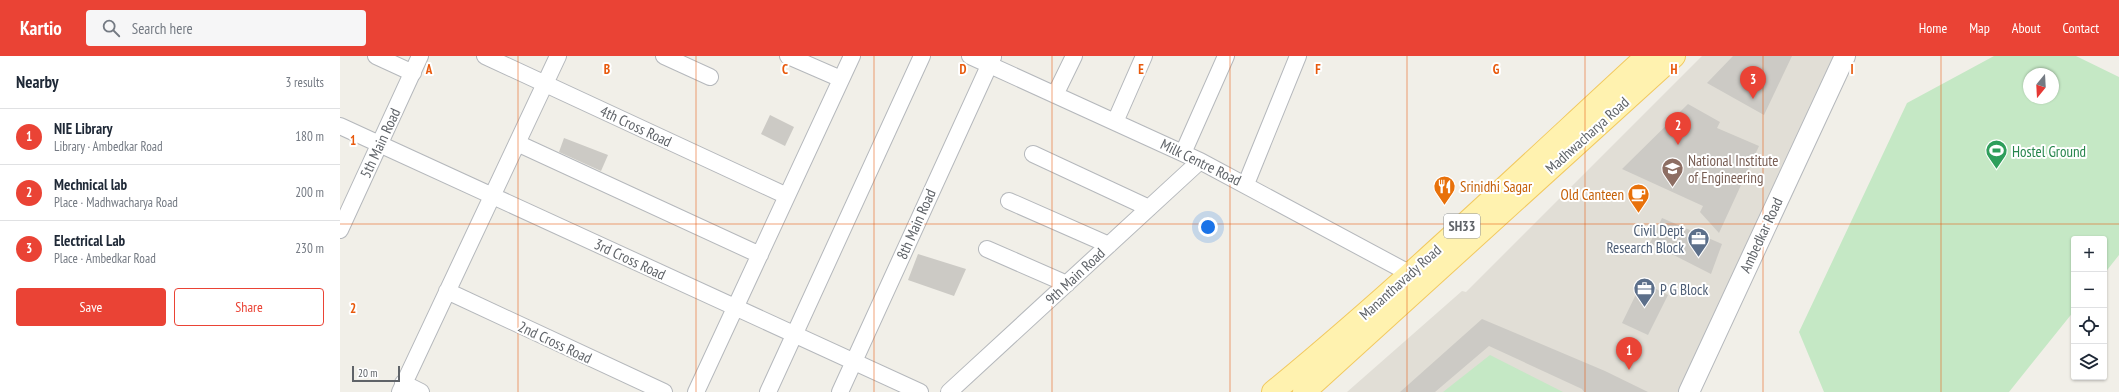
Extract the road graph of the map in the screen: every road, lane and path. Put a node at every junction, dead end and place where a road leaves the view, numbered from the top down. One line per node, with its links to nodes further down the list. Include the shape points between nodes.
1 (376, 56): 18 (street)
2 (420, 56): 18 (street, 5th Main Road)
3 (485, 56): 21 (street, 4th Cross Road)
4 (558, 56): 21 (street)
5 (664, 56): 19 (street)
6 (788, 56): 20 (street)
7 (852, 56): 20 (street)
8 (922, 56): 43 (street)
9 (970, 56): 17 (street, Milk Centre Road)
10 (1074, 56): 22 (street)
11 (1144, 56): 23 (street)
12 (1226, 56): 27 (street)
13 (1298, 56): 30 (street)
14 (1647, 56): 39 (main road, Mananthavady Road / SH33)
15 (1674, 56): 39 (main road, Madhwacharya Road)
16 (1845, 56): 55 (street, Ambedkar Road)
17 (991, 61): 22 (street, Milk Centre Road); 44 (street, 8th Main Road)
18 (413, 73): 26 (street, 5th Main Road)
19 (710, 77)
20 (841, 79): 32 (street)
21 (545, 84): 25 (street); 32 (street, 4th Cross Road)
22 (1055, 95): 23 (street, Milk Centre Road)
23 (1115, 122): 27 (street, Milk Centre Road)
24 (340, 126): 26 (street, 3rd Cross Road)
25 (517, 143): 31 (street); 38 (street)
26 (380, 144): 31 (street, 3rd Cross Road); 35 (street, 5th Main Road)
27 (1183, 153): 29 (street, Milk Centre Road)
28 (1033, 154): 34 (street)
29 (1200, 161): 30 (street, Milk Centre Road); 34 (street, 9th Main Road)
30 (1246, 184): 39 (street, Milk Centre Road)
31 (492, 196): 41 (street); 42 (street, 3rd Cross Road)
32 (787, 196): 38 (street)
33 (1009, 201): 36 (street)
34 (1149, 208): 36 (street, 9th Main Road)
35 (341, 226)
36 (1109, 245): 40 (street, 9th Main Road)
37 (988, 249): 40 (street)
38 (760, 255): 42 (street)
39 (1418, 277): 53 (main road, Mananthavady Road / SH33); 54 (main road, Madhwacharya Road)
40 (1067, 284): 52 (street, 9th Main Road)
41 (447, 291): 45 (street); 47 (street, 2nd Cross Road)
42 (735, 308): 43 (street, 3rd Cross Road); 48 (street)
43 (794, 334): 44 (street, 3rd Cross Road); 49 (street)
44 (854, 362): 50 (street, 8th Main Road); 51 (street, 3rd Cross Road)
45 (401, 388): 46 (street)
46 (421, 392)
47 (664, 392)
48 (696, 392)
49 (768, 392)
50 (840, 392)
51 (920, 392)
52 (949, 392)
53 (1273, 392)
54 (1304, 392)
55 (1689, 392)

